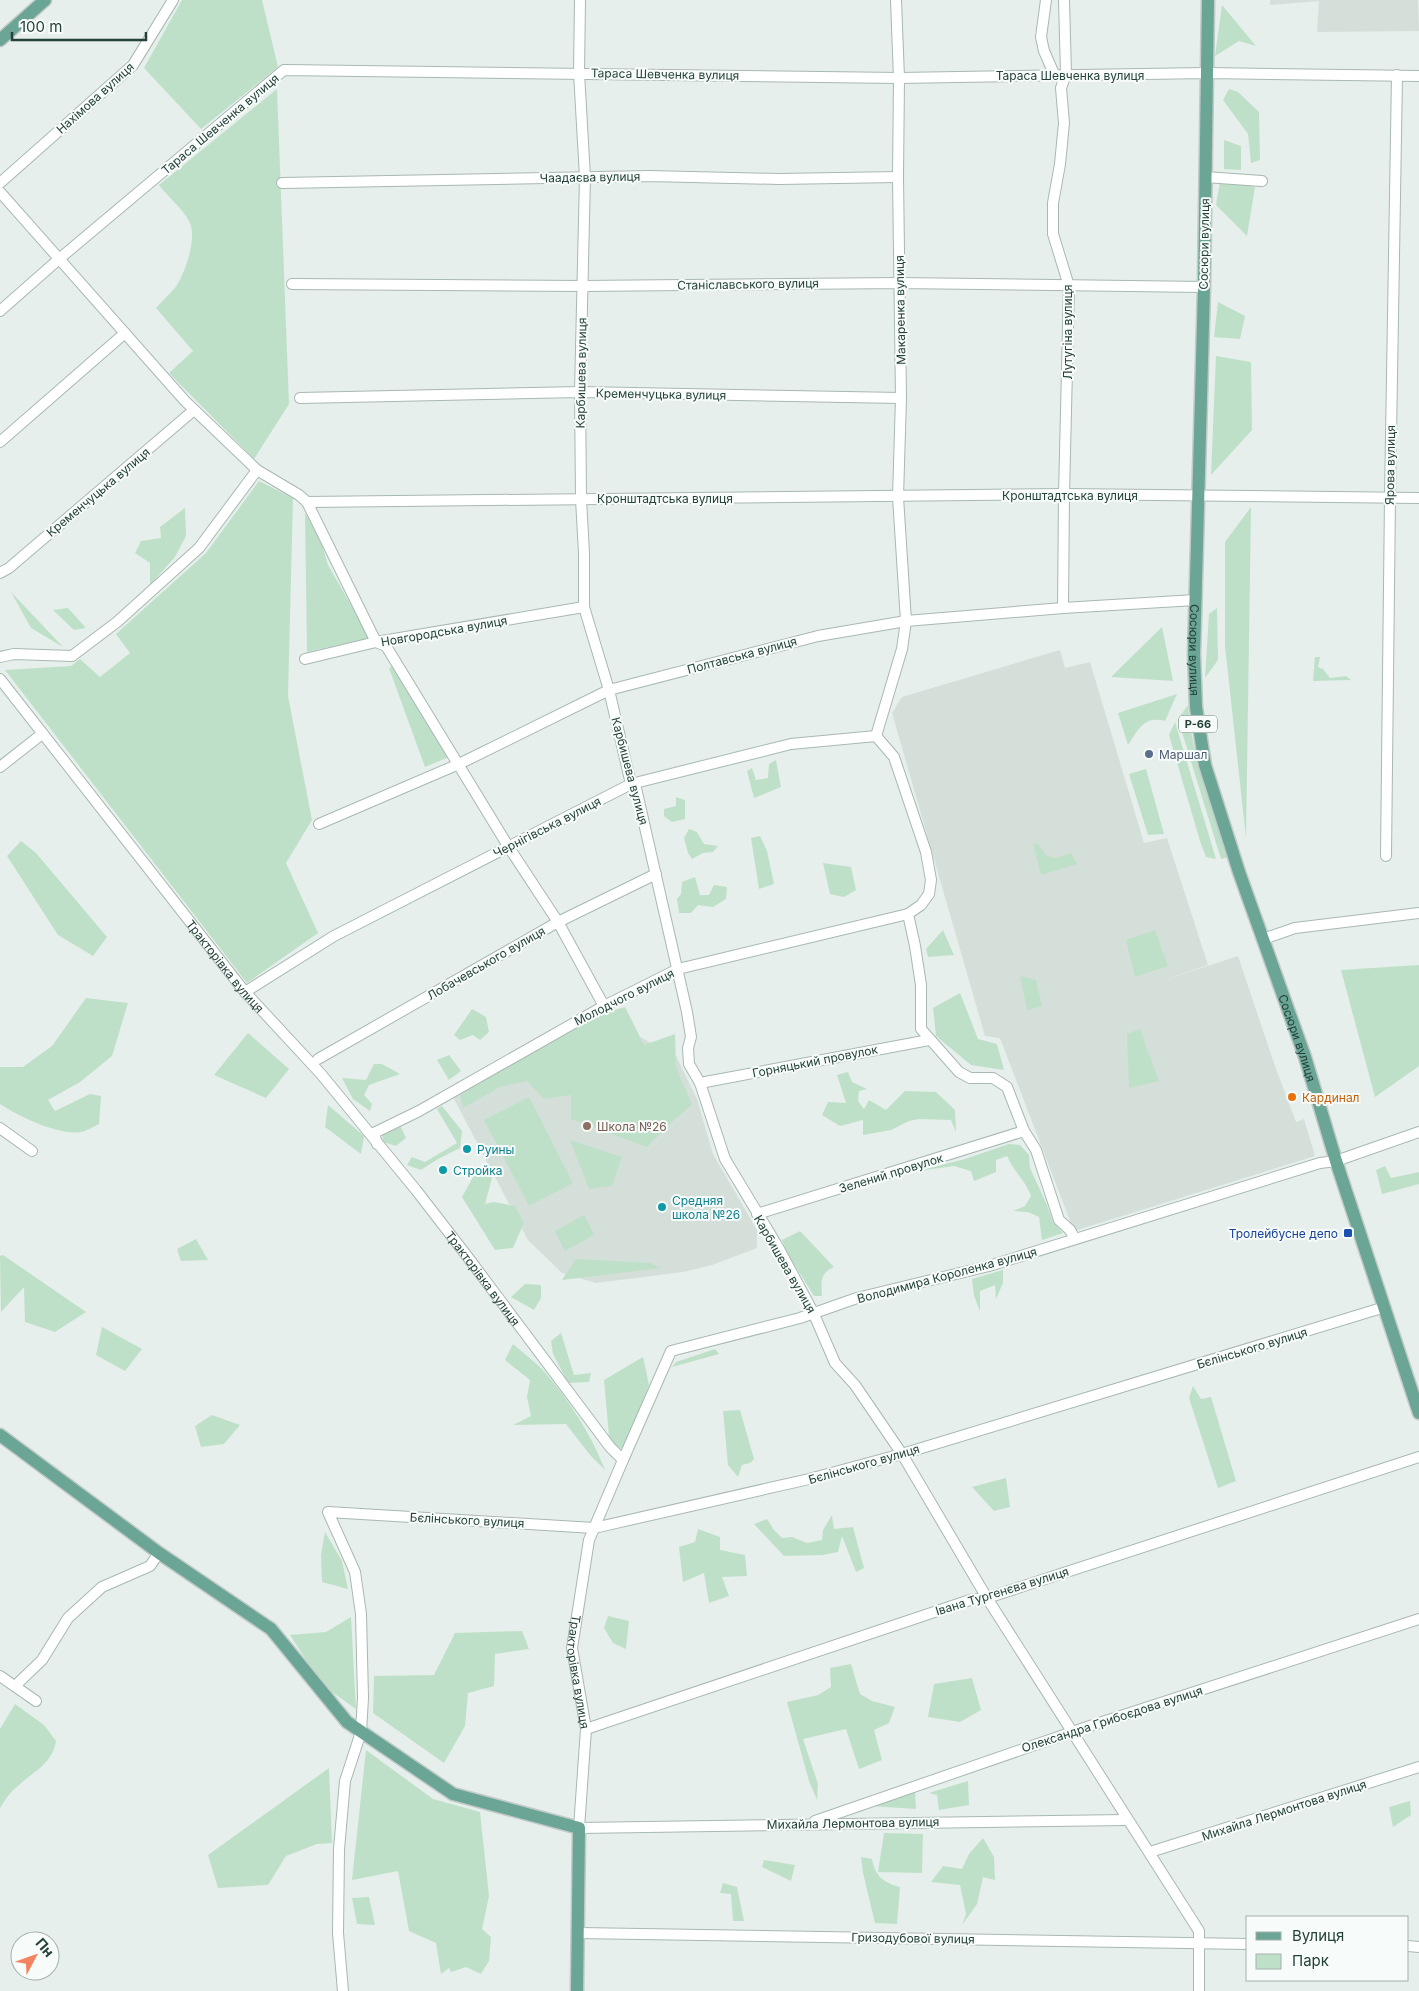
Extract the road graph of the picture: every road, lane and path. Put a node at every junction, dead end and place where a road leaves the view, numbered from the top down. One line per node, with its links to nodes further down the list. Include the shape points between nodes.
1 (45, 0): 8 (main road)
2 (173, 0): 20 (street, Нахімова вулиця, via 133,65)
3 (580, 0): 9 (street, Карбишева вулиця)
4 (896, 0): 15 (street, Макаренка вулиця)
5 (1046, 0): 11 (street, via 1042,37)
6 (1064, 0): 12 (street, Лутугіна вулиця)
7 (1208, 0): 10 (main road, Сосюри вулиця / Р-66)
8 (0, 40)
9 (579, 73): 15 (street, Тараса Шевченка вулиця); 16 (street, Карбишева вулиця); 23 (street, Тараса Шевченка вулиця, via 284,70)
10 (1207, 73): 12 (street, Тараса Шевченка вулиця); 13 (street, Тараса Шевченка вулиця); 18 (main road, Сосюри вулиця / Р-66)
11 (1054, 74): 12 (street, Тараса Шевченка вулиця); 15 (street, Тараса Шевченка вулиця)
12 (1066, 74): 27 (street, Лутугіна вулиця, via 1061,88 1064,123 1053,203 1053,234)
13 (1397, 75): 14 (street, Тараса Шевченка вулиця); 40 (street, Ярова вулиця)
14 (1419, 76)
15 (899, 78): 17 (street, Макаренка вулиця)
16 (585, 177): 17 (street, Чаадаєва вулиця); 21 (street, Чаадаєва вулиця); 26 (street, Карбишева вулиця)
17 (898, 177): 24 (street, Макаренка вулиця)
18 (1205, 177): 19 (street); 28 (main road, Сосюри вулиця / Р-66)
19 (1262, 181)
20 (0, 182)
21 (282, 183)
22 (0, 192): 23 (street)
23 (59, 259): 29 (street, Тараса Шевченка вулиця); 30 (street)
24 (900, 283): 26 (street, Станіславського вулиця); 27 (street, Станіславського вулиця); 33 (street, Макаренка вулиця)
25 (292, 284): 26 (street, Станіславського вулиця)
26 (582, 286): 31 (street, Карбишева вулиця)
27 (1069, 286): 28 (street, Станіславського вулиця); 37 (street, Лутугіна вулиця)
28 (1204, 287): 38 (main road, Сосюри вулиця / Р-66)
29 (0, 312)
30 (125, 333): 34 (street); 35 (street)
31 (580, 392): 32 (street, Кременчуцька вулиця); 33 (street, Кременчуцька вулиця); 42 (street, Карбишева вулиця)
32 (300, 398)
33 (901, 398): 39 (street, Макаренка вулиця)
34 (194, 410): 36 (street); 44 (street, Кременчуцька вулиця)
35 (0, 442)
36 (256, 470): 43 (street, via 299,494); 50 (street, via 199,548 117,622 72,656)
37 (1064, 494): 38 (street, Кронштадтська вулиця); 39 (street, Кронштадтська вулиця); 47 (street, Лутугіна вулиця)
38 (1199, 495): 40 (street, Кронштадтська вулиця); 45 (main road, Сосюри вулиця / Р-66)
39 (898, 497): 42 (street, Кронштадтська вулиця); 48 (street, Макаренка вулиця)
40 (1390, 497): 41 (street, Кронштадтська вулиця); 61 (street, Ярова вулиця)
41 (1419, 498)
42 (581, 499): 43 (street, Кронштадтська вулиця); 46 (street, Карбишева вулиця)
43 (307, 502): 49 (street)
44 (0, 573)
45 (1195, 600): 47 (street, Полтавська вулиця); 66 (main road, Сосюри вулиця / Р-66, via 1194,683 1199,736 1205,765)
46 (584, 607): 49 (street, Новгородська вулиця); 53 (street, Карбишева вулиця)
47 (1064, 608): 48 (street, Полтавська вулиця)
48 (906, 621): 53 (street, Полтавська вулиця, via 818,636); 55 (street, Макаренка вулиця, via 902,649)
49 (376, 642): 51 (street, Новгородська вулиця); 56 (street, via 386,646)
50 (0, 656)
51 (305, 658)
52 (0, 679): 54 (street, Тракторівка вулиця)
53 (609, 690): 56 (street, Полтавська вулиця); 58 (street, Карбишева вулиця)
54 (42, 734): 57 (street); 68 (street, Тракторівка вулиця)
55 (876, 736): 58 (street, Чернігівська вулиця, via 791,744); 64 (street, via 894,758 926,852 931,880 929,894)
56 (459, 764): 59 (street, Полтавська вулиця); 60 (street)
57 (0, 767)
58 (631, 784): 60 (street, Чернігівська вулиця); 62 (street, Карбишева вулиця, via 636,788)
59 (319, 824)
60 (508, 846): 65 (street); 68 (street, Чернігівська вулиця, via 334,936)
61 (1386, 856)
62 (656, 874): 65 (street, Лобачевського вулиця); 67 (street, Карбишева вулиця)
63 (1419, 913): 66 (street, via 1295,928)
64 (908, 914): 67 (street, Молодчого вулиця); 70 (street, via 921,984 921,1029)
65 (558, 922): 69 (street); 71 (street, Лобачевського вулиця)
66 (1263, 939): 78 (main road, Сосюри вулиця / Р-66, via 1305,1056)
67 (678, 969): 69 (street, Молодчого вулиця); 72 (street, Карбишева вулиця, via 691,1037 689,1064)
68 (245, 992): 76 (street, Тракторівка вулиця, via 321,1074)
69 (604, 1006): 76 (street, Молодчого вулиця, via 419,1111 374,1132)
70 (929, 1040): 72 (street, Горняцький провулок); 74 (street, via 959,1072 970,1078 993,1078 1007,1087)
71 (318, 1059)
72 (700, 1083): 79 (street, Карбишева вулиця, via 725,1159)
73 (0, 1128): 77 (street)
74 (1024, 1131): 79 (street, Зелений провулок); 80 (street, via 1036,1150 1059,1220)
75 (1419, 1132): 78 (street, Володимира Короленка вулиця)
76 (378, 1145): 87 (street, Тракторівка вулиця)
77 (32, 1151)
78 (1336, 1161): 80 (street, Володимира Короленка вулиця, via 1320,1163); 81 (main road, Сосюри вулиця / Р-66)
79 (757, 1214): 82 (street, Карбишева вулиця)
80 (1075, 1239): 82 (street, Володимира Короленка вулиця, via 989,1266)
81 (1385, 1307): 83 (main road, Сосюри вулиця / Р-66); 85 (street, Бєлінського вулиця)
82 (813, 1312): 85 (street, Карбишева вулиця, via 835,1362 855,1385); 87 (street, Володимира Короленка вулиця, via 672,1351)
83 (1419, 1413)
84 (0, 1435): 89 (main road)
85 (902, 1454): 88 (street, Бєлінського вулиця, via 809,1479); 90 (street, Карбишева вулиця)
86 (1419, 1457): 90 (street, Івана Тургенєва вулиця)
87 (623, 1460): 88 (street, Тракторівка вулиця)
88 (594, 1528): 95 (street, Тракторівка вулиця, via 588,1540 572,1648); 96 (street, Бєлінського вулиця, via 328,1512 355,1572 361,1614)
89 (159, 1553): 93 (street, via 150,1566 102,1587 68,1618 42,1660); 96 (main road, via 271,1629 346,1722)
90 (986, 1598): 95 (street, Івана Тургенєва вулиця, via 970,1600); 97 (street, Карбишева вулиця)
91 (1419, 1619): 97 (street, Олександра Грибоєдова вулиця)
92 (0, 1676): 93 (street)
93 (15, 1686): 94 (street)
94 (36, 1701)
95 (586, 1729): 101 (street, Тракторівка вулиця)
96 (361, 1732): 101 (main road, via 453,1794); 106 (street, via 345,1781 340,1827 338,1933)
97 (1071, 1733): 99 (street, Карбишева вулиця); 100 (street, Олександра Грибоєдова вулиця)
98 (1419, 1767): 102 (street, Михайла Лермонтова вулиця)
99 (1127, 1820): 100 (street, Михайла Лермонтова вулиця); 102 (street, Карбишева вулиця)
100 (807, 1824): 101 (street, Михайла Лермонтова вулиця)
101 (579, 1828): 103 (main road, Тракторівка вулиця)
102 (1150, 1852): 104 (street, Карбишева вулиця, via 1198,1931)
103 (579, 1933): 104 (street, Гризодубової вулиця); 107 (main road, Тракторівка вулиця)
104 (1199, 1943): 105 (street, Гризодубової вулиця); 108 (street, Карбишева вулиця)
105 (1246, 1944)
106 (343, 1991)
107 (577, 1991)
108 (1199, 1991)

